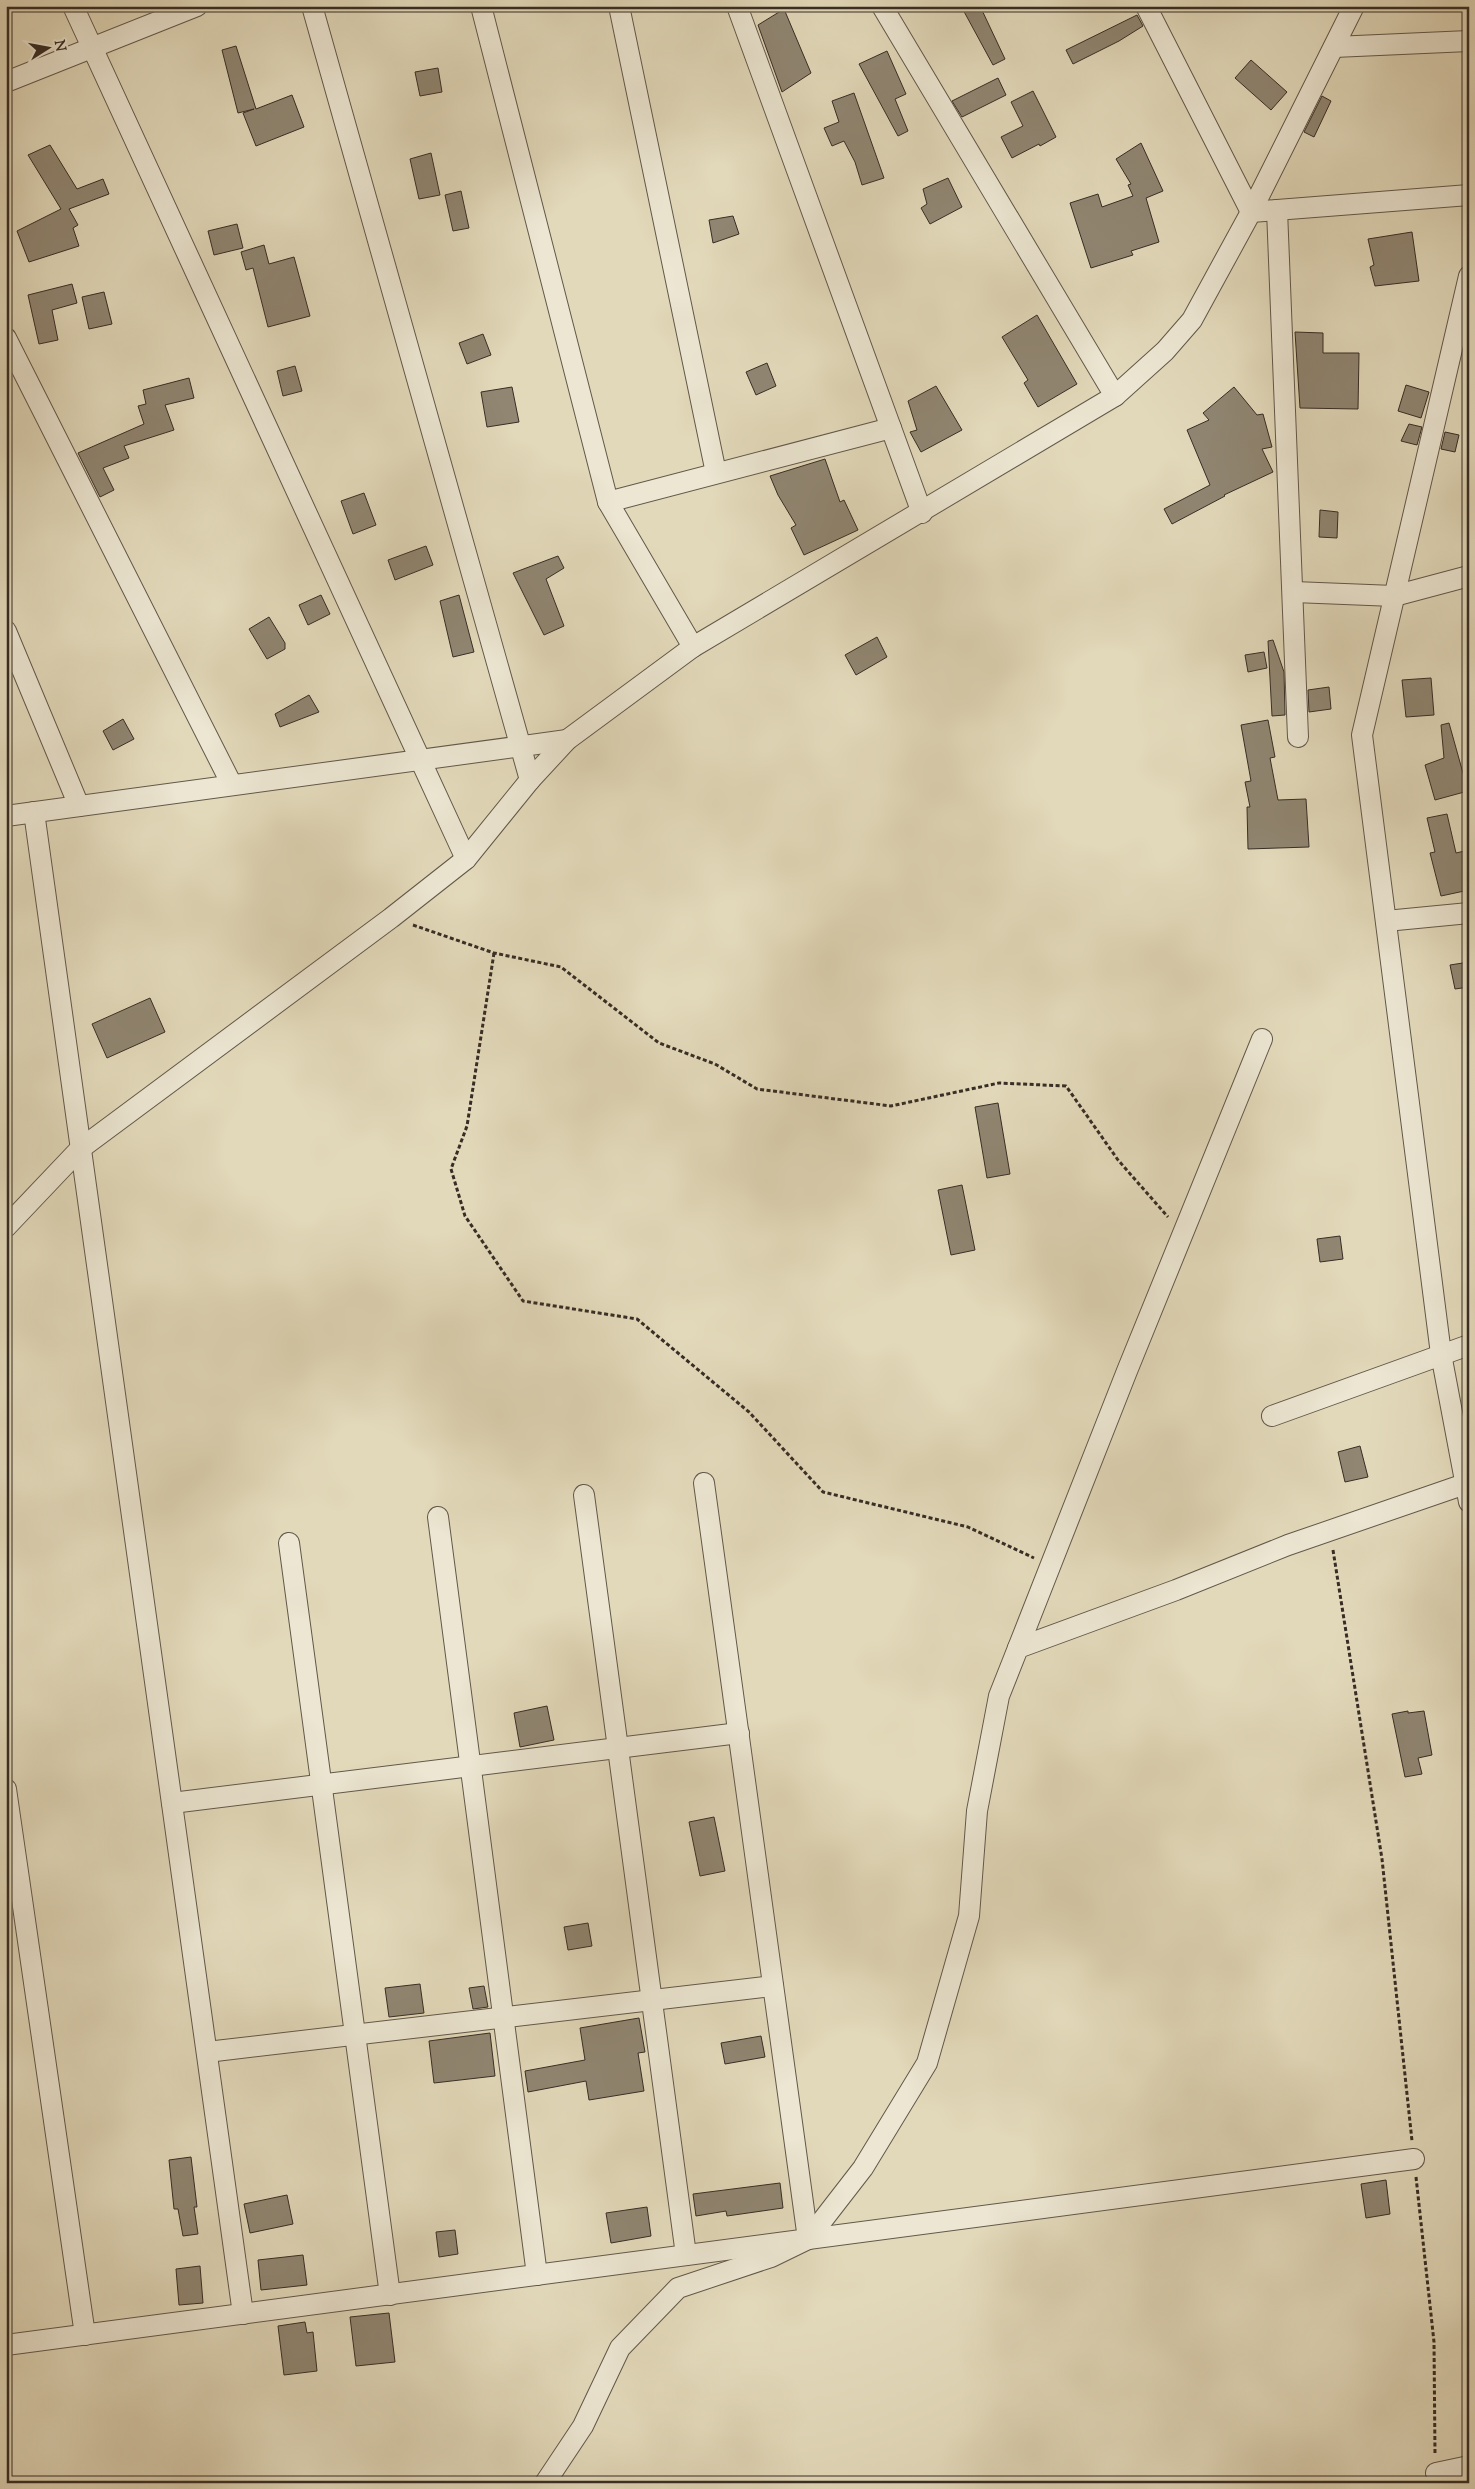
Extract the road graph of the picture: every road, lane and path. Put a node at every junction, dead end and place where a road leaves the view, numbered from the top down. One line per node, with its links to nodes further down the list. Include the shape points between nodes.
1 (73, 6): 12 (street)
2 (312, 6): 31 (street)
3 (481, 6): 22 (street)
4 (619, 6): 21 (street)
5 (737, 6): 20 (street)
6 (882, 6): 19 (street)
7 (1146, 6): 16 (street)
8 (1354, 6): 11 (street)
9 (185, 8): 12 (street)
10 (1469, 41): 11 (street)
11 (1334, 47): 16 (street)
12 (92, 48): 13 (street); 32 (street)
13 (6, 82)
14 (1469, 196): 15 (street)
15 (1277, 210): 16 (street); 25 (street)
16 (1251, 212): 19 (street, via 1192,320 1165,351)
17 (1469, 276): 26 (street)
18 (6, 338): 34 (street)
19 (1115, 396): 23 (street)
20 (891, 428): 21 (street); 23 (street)
21 (716, 474): 22 (street)
22 (608, 502): 28 (street)
23 (922, 513): 28 (street)
24 (1469, 576): 26 (street)
25 (1294, 592): 26 (street); 29 (street)
26 (1394, 596): 41 (street, via 1362,736)
27 (6, 631): 35 (street)
28 (693, 647): 30 (street)
29 (1298, 737)
30 (567, 740): 31 (street); 33 (street)
31 (520, 746): 32 (street); 33 (street)
32 (420, 760): 34 (street); 38 (street)
33 (530, 780): 38 (street)
34 (232, 785): 35 (street)
35 (79, 806): 36 (street)
36 (34, 812): 37 (street); 44 (street)
37 (6, 816)
38 (466, 859): 40 (street)
39 (1469, 913): 41 (street)
40 (391, 918): 42 (path); 44 (street)
41 (1386, 921): 48 (street)
42 (494, 953): 46 (path, via 561,967 659,1043 715,1064 757,1089 891,1106 999,1083 1066,1086 1118,1160); 56 (path, via 467,1126 451,1170 465,1216 523,1301 637,1319 749,1412 823,1492 968,1527)
43 (1262, 1039): 46 (street)
44 (80, 1149): 45 (street); 63 (street)
45 (6, 1227)
46 (1183, 1234): 56 (street)
47 (1469, 1345): 48 (street)
48 (1441, 1354): 49 (street); 51 (street)
49 (1272, 1416)
50 (704, 1483): 58 (street)
51 (1467, 1493): 54 (street)
52 (584, 1495): 59 (street)
53 (438, 1517): 60 (street)
54 (1330, 1530): 57 (street); 69 (path, via 1382,1859)
55 (289, 1543): 61 (street)
56 (1051, 1565): 57 (street)
57 (1018, 1648): 70 (street, via 999,1696 977,1811 969,1916 927,2063 863,2168)
58 (738, 1733): 59 (street); 64 (street)
59 (618, 1748): 60 (street); 65 (street)
60 (470, 1766): 61 (street); 66 (street)
61 (322, 1784): 63 (street); 67 (street)
62 (6, 1789): 75 (street)
63 (172, 1803): 68 (street)
64 (773, 1986): 65 (street); 70 (street)
65 (652, 2000): 66 (street); 71 (street)
66 (503, 2018): 67 (street); 72 (street)
67 (355, 2035): 68 (street); 73 (street)
68 (207, 2052): 74 (street)
69 (1414, 2159): 70 (street); 78 (path, via 1434,2342)
70 (808, 2239): 71 (street); 79 (street, via 771,2257 678,2288 620,2348 583,2426)
71 (686, 2256): 72 (street)
72 (537, 2275): 73 (street)
73 (390, 2294): 74 (street)
74 (243, 2314): 75 (street)
75 (85, 2335): 76 (street)
76 (6, 2345)
77 (1469, 2466): 78 (street)
78 (1436, 2473)
79 (545, 2483)

